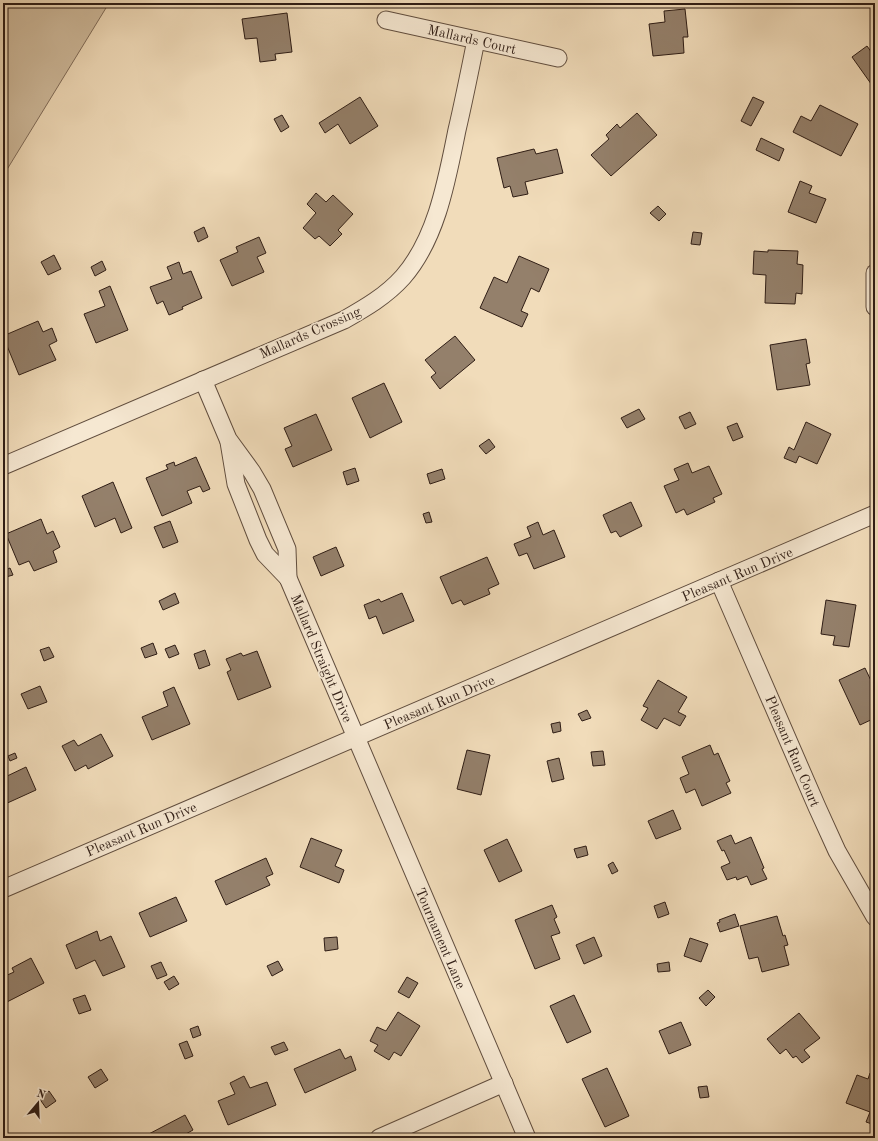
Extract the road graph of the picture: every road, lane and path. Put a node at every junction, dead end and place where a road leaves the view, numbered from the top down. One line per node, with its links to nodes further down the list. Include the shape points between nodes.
1 (386, 20): 2 (street, Mallards Court)
2 (476, 40): 3 (street, Mallards Court); 6 (street, Mallards Crossing, via 443,195 416,260 402,277 370,305 344,320)
3 (558, 58)
4 (875, 273): 5 (street)
5 (875, 307)
6 (203, 380): 7 (street, Mallard Straight Drive); 8 (street, Mallards Crossing)
7 (228, 439): 10 (street, Mallard Straight Drive, via 262,489 287,549); 10 (street, Mallard Straight Drive, via 236,484 258,540 265,554)
8 (3, 466)
9 (875, 514): 11 (street, Pleasant Run Drive)
10 (288, 578): 12 (street, Mallard Straight Drive)
11 (719, 581): 12 (street, Pleasant Run Drive); 14 (street, Pleasant Run Court, via 816,807 837,851)
12 (356, 737): 13 (street, Pleasant Run Drive); 15 (street, Tournament Lane)
13 (3, 889)
14 (875, 917)
15 (504, 1083): 16 (street); 17 (street, Tournament Lane)
16 (379, 1138)
17 (527, 1138)

